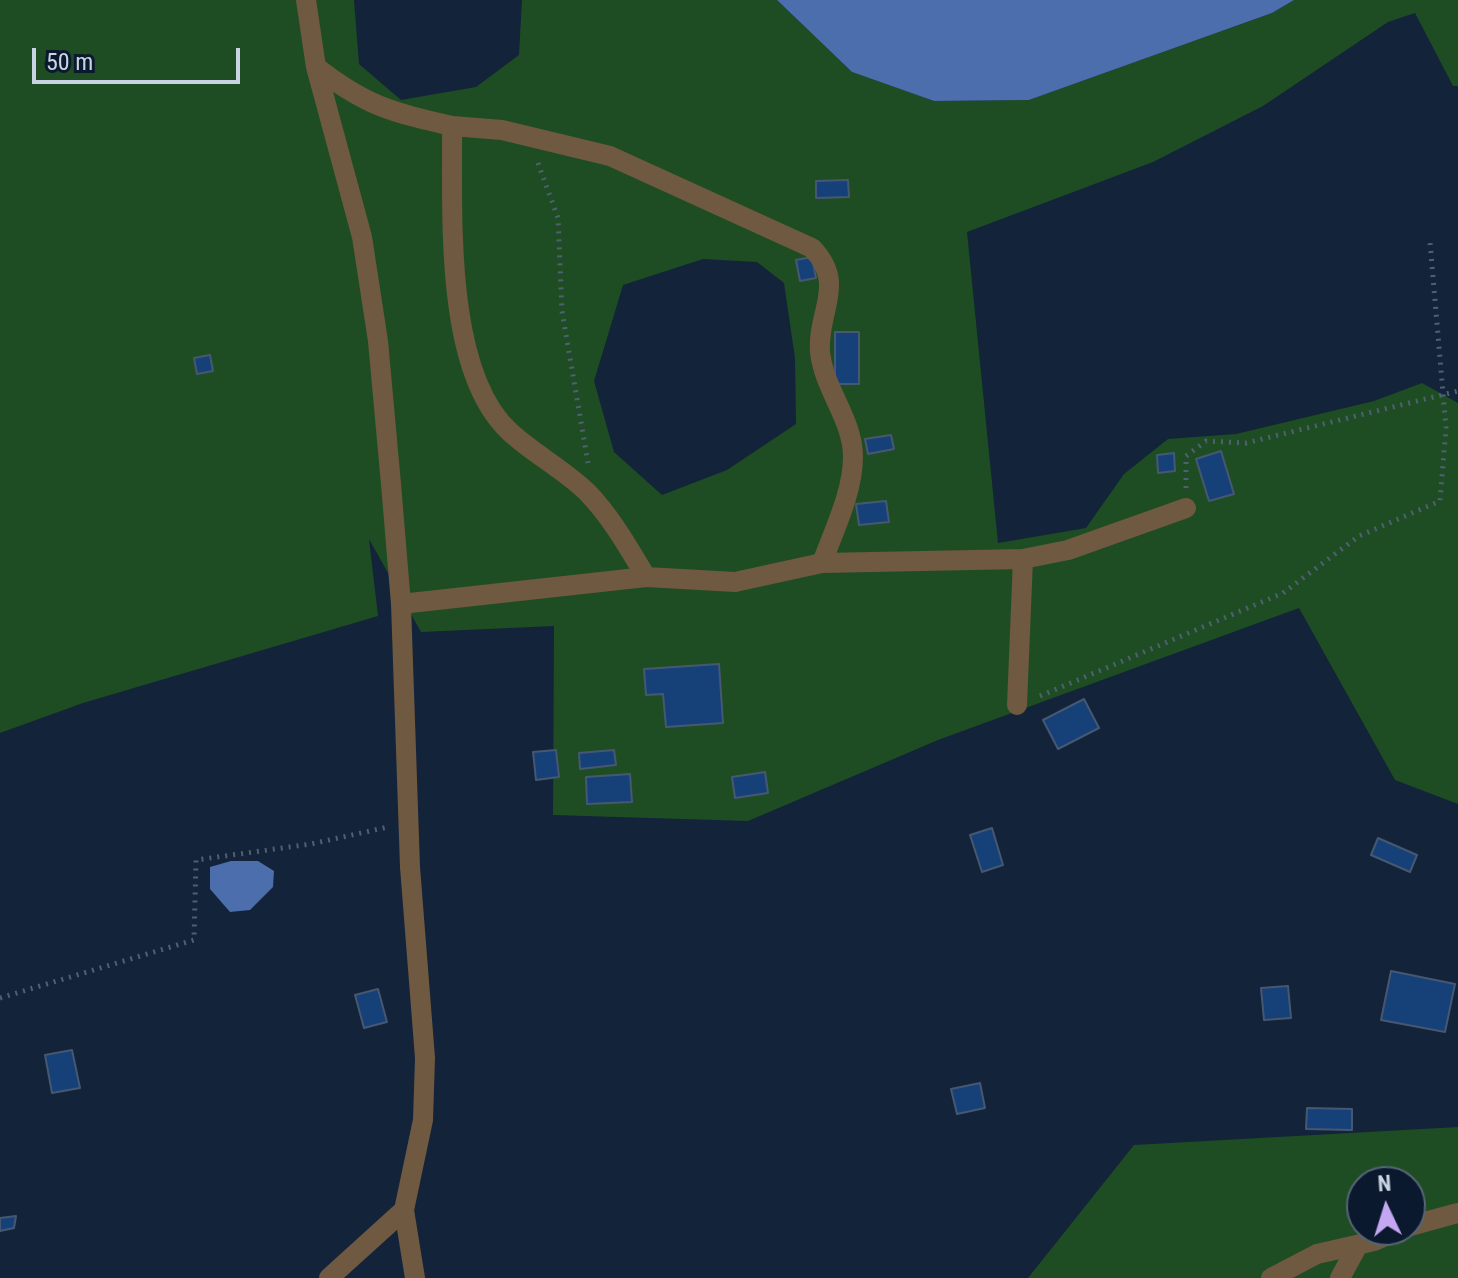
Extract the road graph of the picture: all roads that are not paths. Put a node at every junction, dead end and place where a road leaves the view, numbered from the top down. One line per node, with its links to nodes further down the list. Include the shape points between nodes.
1 (306, 0): 2 (street)
2 (316, 67): 3 (street, via 385,111); 8 (street, via 362,237 374,311)
3 (452, 126): 6 (street, via 528,136 610,156 812,248 825,261 830,278 820,334 823,371 851,436 853,459 843,507); 7 (street, via 453,251 471,366 508,430 597,503)
4 (1186, 508): 5 (street, via 1068,550)
5 (1023, 559): 6 (street); 9 (street)
6 (822, 563): 7 (street, via 735,582)
7 (646, 577): 8 (street)
8 (401, 604): 10 (street, via 408,823 426,1089)
9 (1017, 705)
10 (404, 1210): 15 (street); 16 (street)
11 (1458, 1213): 12 (street)
12 (1426, 1222)
13 (1353, 1246): 17 (street, via 1317,1254)
14 (1357, 1246): 18 (street)
15 (329, 1278)
16 (415, 1278)
17 (1271, 1278)
18 (1340, 1278)

